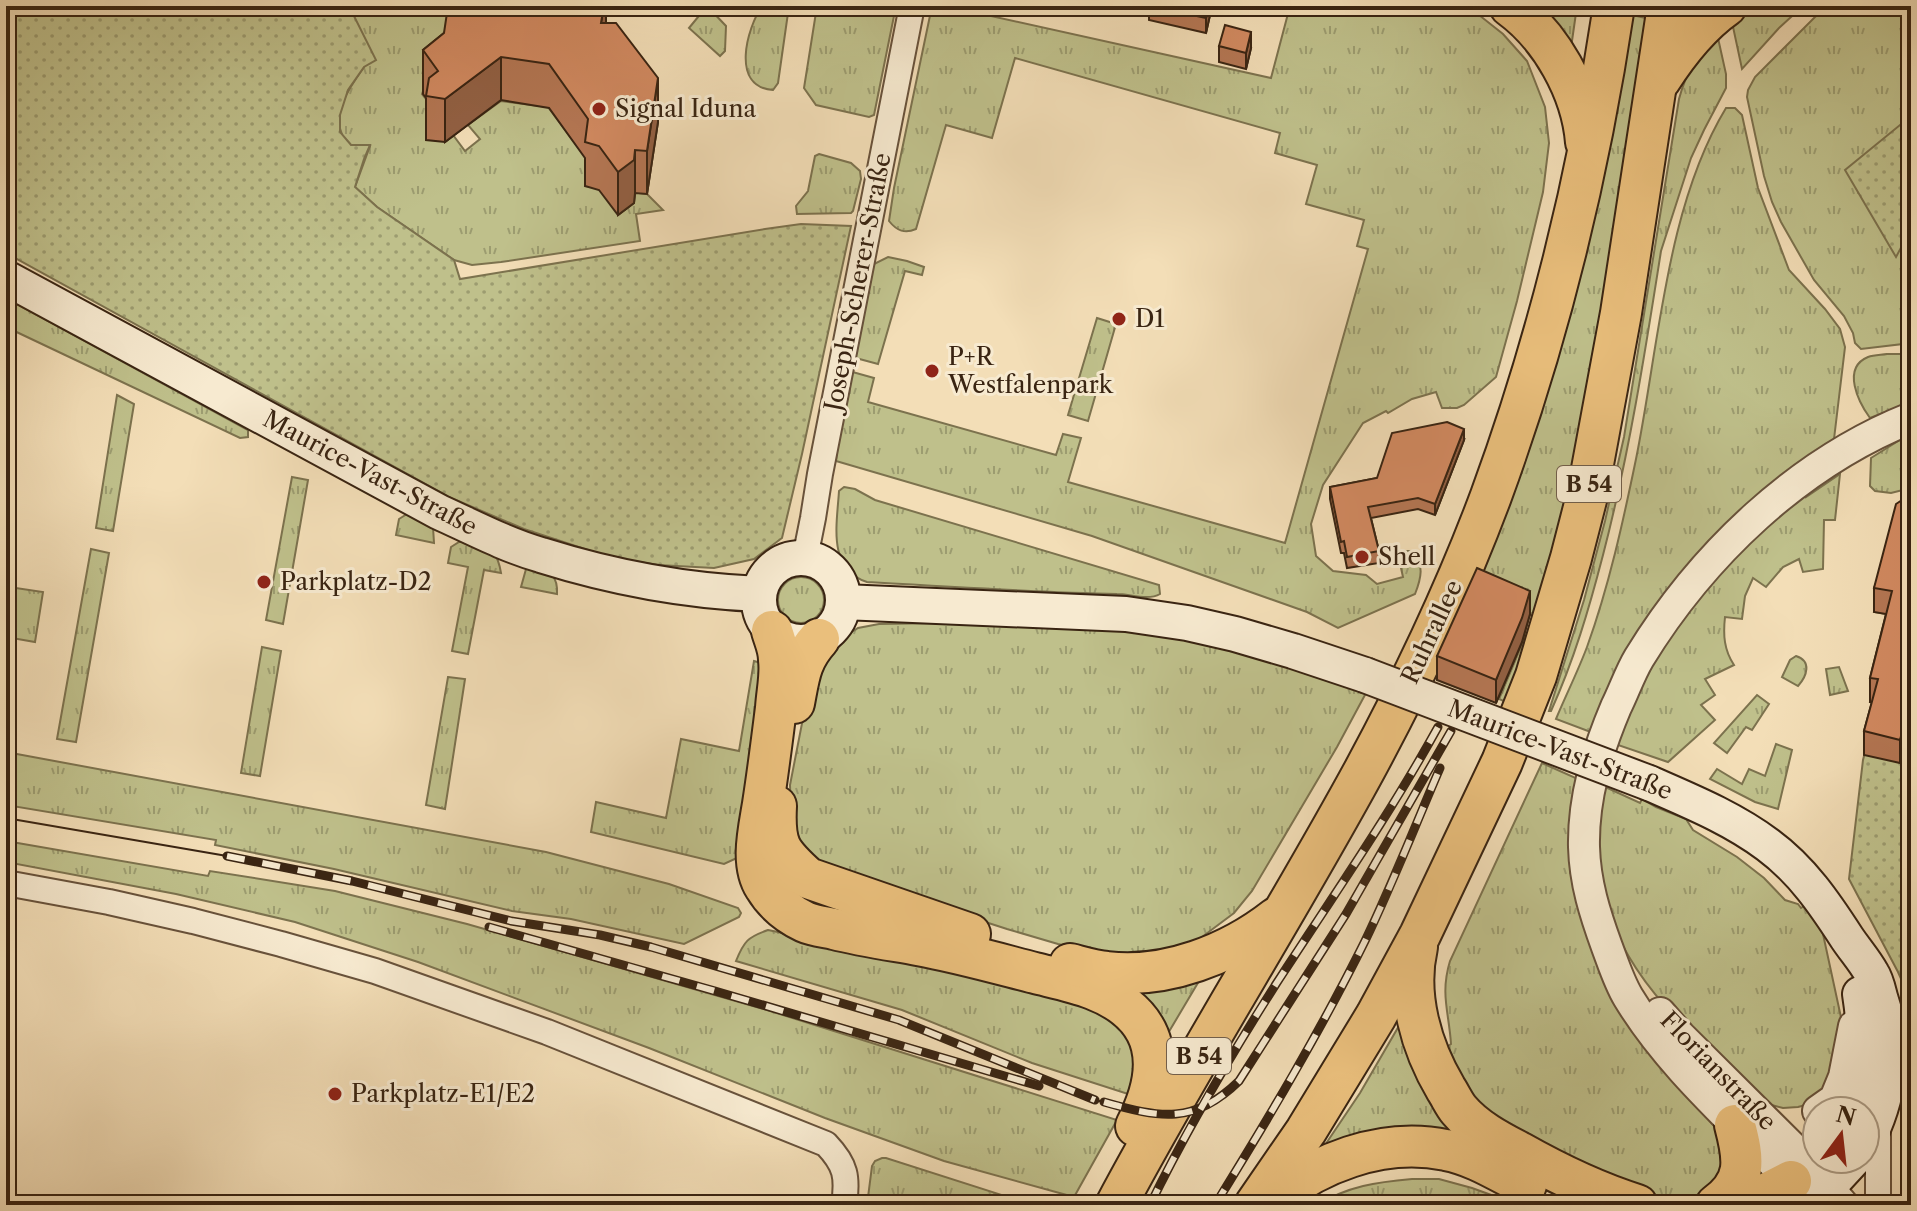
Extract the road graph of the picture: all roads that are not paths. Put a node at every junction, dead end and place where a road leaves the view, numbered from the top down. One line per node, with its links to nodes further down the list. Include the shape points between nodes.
1 (912, 6): 10 (street, Joseph-Scherer-Straße)
2 (1510, 6): 7 (highway, via 1538,32 1568,78 1582,116)
3 (1614, 6): 7 (highway, Ruhrallee / B 54)
4 (1668, 6): 6 (highway, B 54)
5 (1726, 6): 6 (highway, via 1683,48)
6 (1655, 93): 17 (highway, B 54, via 1621,313 1571,558 1536,676 1502,762)
7 (1586, 161): 16 (highway, Ruhrallee / B 54, via 1534,368 1490,497 1395,710)
8 (6, 278): 11 (main road, Maurice-Vast-Straße, via 482,532 603,572 664,585)
9 (1908, 419): 23 (street, Florianstraße, via 1837,455 1782,495 1699,575 1638,660 1604,736 1588,788 1587,882 1627,995 1667,1052)
10 (805, 558): 11 (main road, via 777,565); 12 (main road, via 821,562 836,576)
11 (759, 594): 13 (main road, via 760,612)
12 (843, 602): 14 (main road, via 839,619); 18 (main road, Maurice-Vast-Straße, bridge, via 1126,614 1235,634 1365,675 1649,783 1737,825 1790,864 1819,895)
13 (772, 631): 14 (main road, via 798,642); 29 (highway, via 780,663 758,834 757,861 764,886 782,907 808,923 1062,980 1114,999 1131,1013 1151,1041 1154,1081 1119,1159)
14 (819, 639): 16 (highway, via 800,668 776,807 779,846 808,878 1023,952 1106,972 1139,973 1192,963 1254,934)
15 (6, 883): 28 (street, via 281,944 547,1032 826,1144 843,1166)
16 (1285, 910): 29 (highway, Ruhrallee / B 54)
17 (1420, 935): 30 (highway, B 54, via 1306,1131); 33 (highway, via 1413,973 1416,1010 1436,1071 1459,1110 1487,1135 1546,1167)
18 (1848, 940): 19 (main road, Maurice-Vast-Straße); 22 (main road, Maurice-Vast-Straße, via 1873,975 1886,1013 1891,1050 1888,1084)
19 (1860, 989): 20 (street); 21 (main road, Maurice-Vast-Straße, via 1866,1032)
20 (1837, 1095)
21 (1864, 1095)
22 (1881, 1096)
23 (1744, 1116): 24 (street); 27 (street, Florianstraße); 34 (highway, via 1741,1175)
24 (1801, 1116)
25 (1832, 1175): 27 (main road)
26 (1874, 1175): 36 (street)
27 (1814, 1188): 35 (highway)
28 (844, 1205)
29 (1114, 1205)
30 (1255, 1205)
31 (1267, 1205): 32 (highway, via 1331,1164 1406,1147 1447,1150 1469,1158)
32 (1565, 1205)
33 (1637, 1205)
34 (1716, 1205)
35 (1733, 1205)
36 (1880, 1205)

